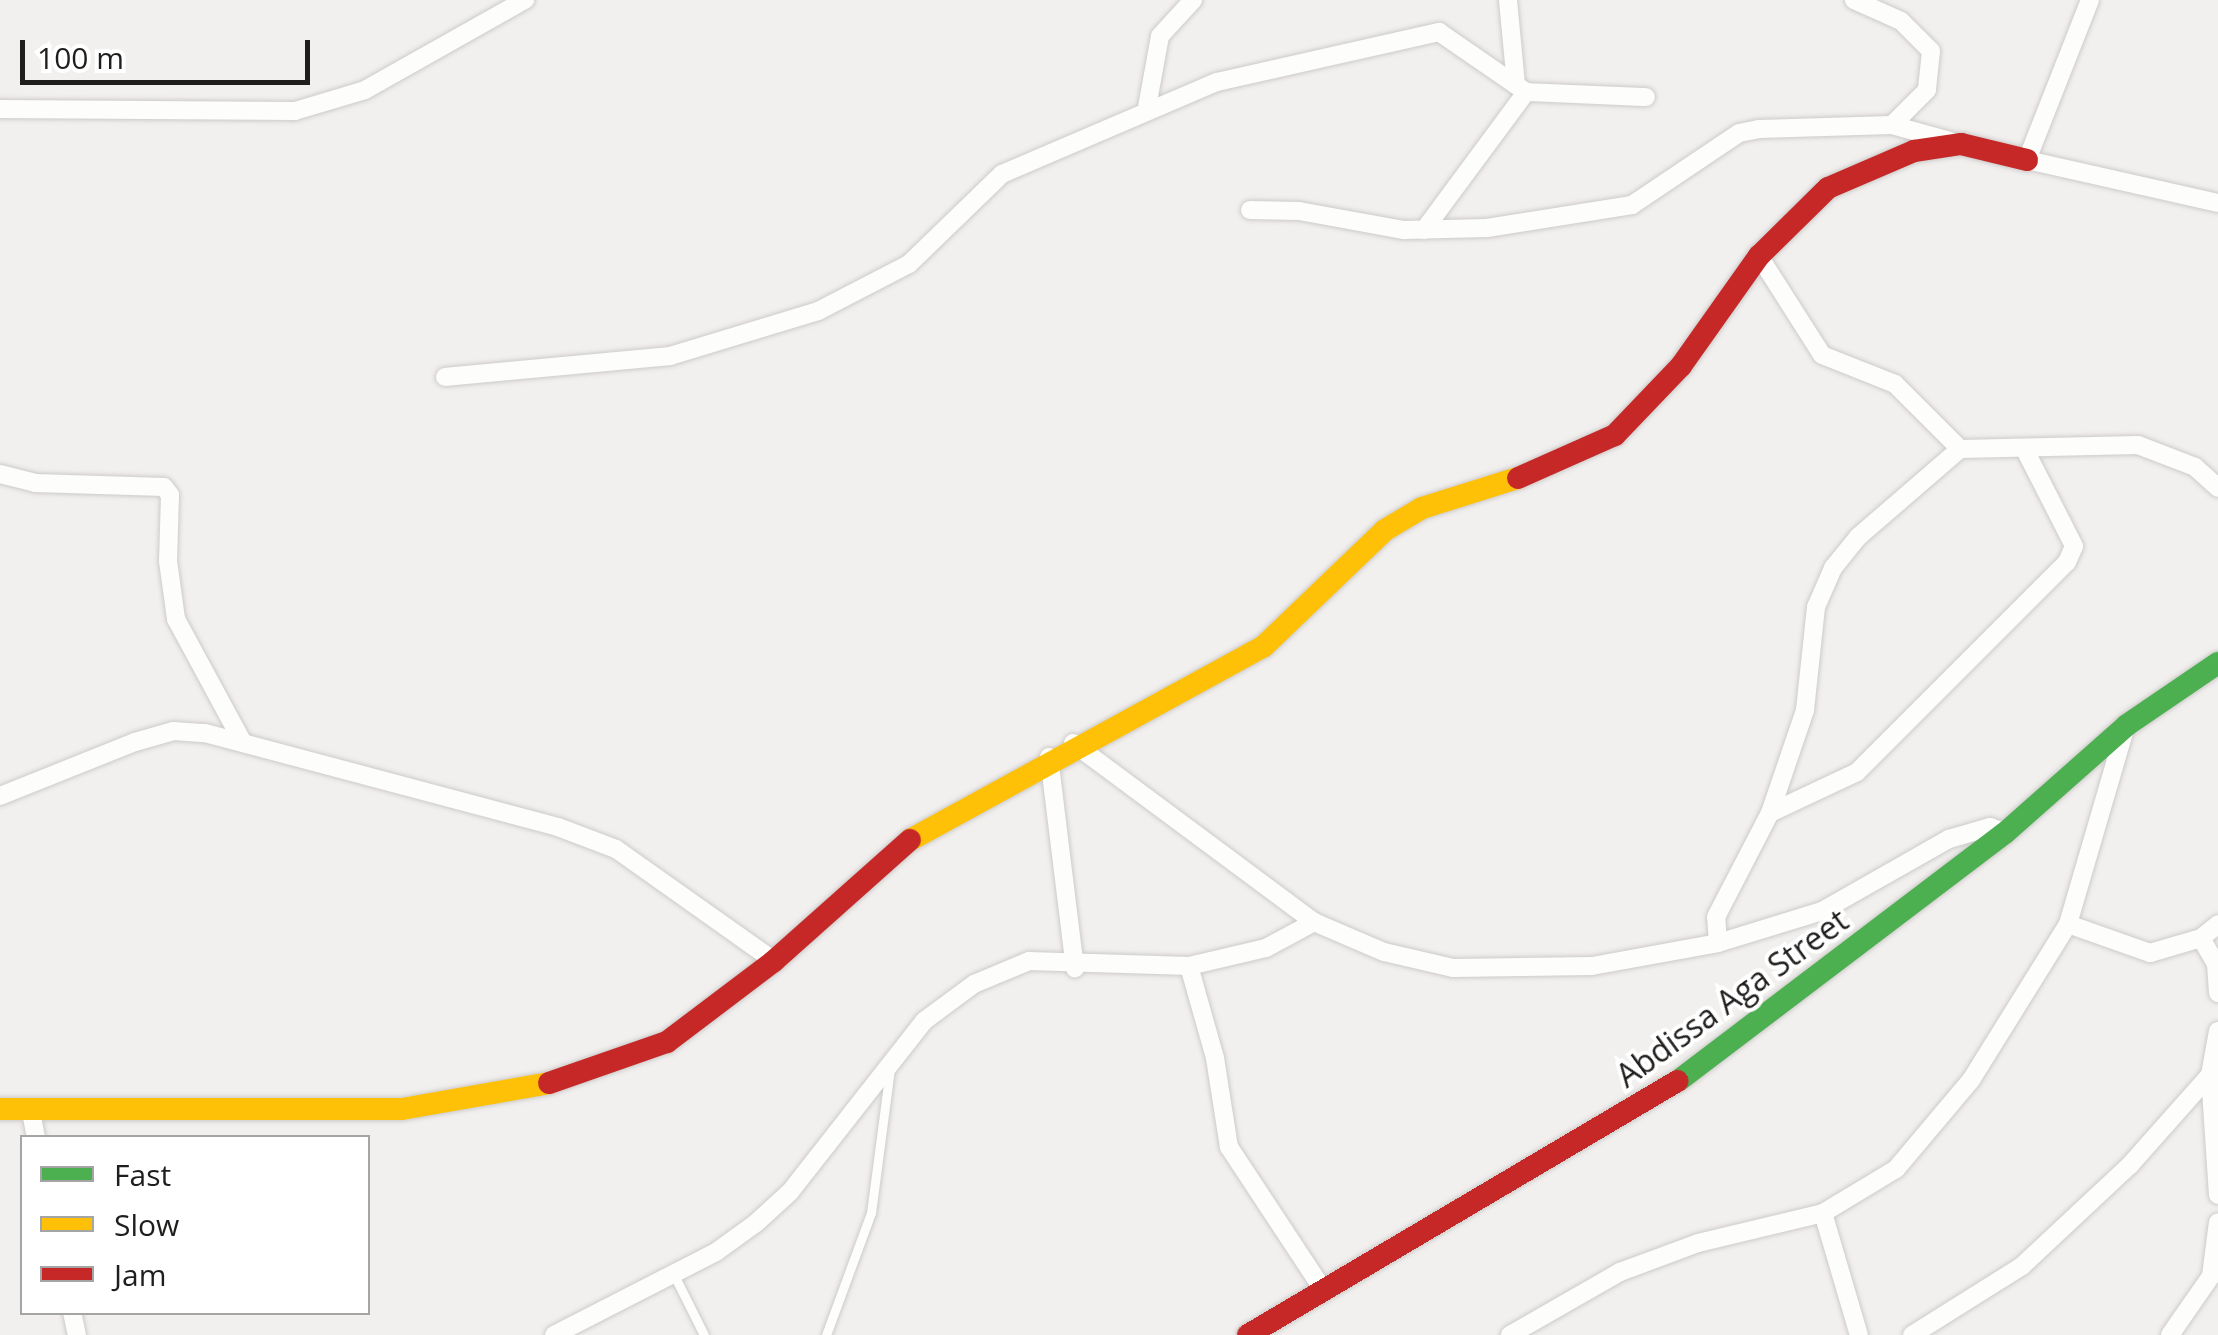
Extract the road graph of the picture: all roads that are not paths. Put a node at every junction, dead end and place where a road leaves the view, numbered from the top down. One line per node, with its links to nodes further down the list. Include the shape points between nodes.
1 (525, 0): 9 (street, via 364,90 295,112)
2 (1193, 0): 8 (street, via 1160,36)
3 (1508, 0): 6 (street)
4 (1854, 0): 10 (street, via 1901,21 1931,51 1927,90)
5 (2090, 0): 12 (street)
6 (1521, 88): 7 (street); 8 (street, via 1453,39 1425,32 1216,82); 15 (street)
7 (1646, 97)
8 (1147, 107): 17 (street, via 1002,174 908,264 818,311 670,356)
9 (0, 109)
10 (1892, 125): 11 (street); 15 (street, via 1739,133 1632,205 1522,224)
11 (1960, 144): 12 (main road); 16 (main road, via 1914,150 1828,188)
12 (2027, 160): 13 (street)
13 (2218, 203)
14 (1250, 210): 15 (street)
15 (1424, 230)
16 (1759, 256): 18 (street, via 1822,355 1895,384); 25 (main road, via 1682,366 1614,435 1544,470 1422,508 1343,566 1314,604 1263,646)
17 (445, 377)
18 (1960, 449): 19 (street); 28 (street, via 1858,537 1833,568 1816,607 1805,710)
19 (2025, 450): 21 (street, via 2138,445 2195,467); 28 (street, via 2074,546 2067,562 1857,772)
20 (0, 474): 24 (street, via 35,483 164,487 170,495 176,619)
21 (2218, 488)
22 (2218, 663): 23 (main road, Abdissa Aga Street)
23 (2127, 725): 29 (main road, Abdissa Aga Street); 31 (street)
24 (242, 741): 27 (street, via 173,731); 35 (street, via 616,849)
25 (1074, 744): 26 (main road); 30 (street)
26 (1050, 757): 35 (main road, via 923,828); 37 (street)
27 (0, 796)
28 (1770, 813): 34 (street, via 1716,917)
29 (2005, 833): 34 (street, via 1990,826 1949,840 1822,911); 49 (main road, Abdissa Aga Street, via 1697,1070)
30 (1314, 922): 34 (street, via 1406,959 1483,970 1592,966); 36 (street, via 1266,948)
31 (2068, 924): 33 (street, via 2150,953); 46 (street, via 1952,1106 1880,1183)
32 (2218, 924): 33 (street)
33 (2201, 938): 38 (street, via 2216,964)
34 (1718, 943)
35 (774, 961): 43 (main road, via 666,1042 619,1064 514,1093 402,1108)
36 (1189, 966): 37 (street); 49 (street, via 1215,1058 1229,1148)
37 (1075, 968): 40 (street, via 1029,961 974,984 924,1021)
38 (2218, 992)
39 (2218, 1031): 41 (street)
40 (890, 1069): 48 (street, via 773,1209); 52 (lane, via 871,1213)
41 (2210, 1074): 45 (street); 56 (street, via 2130,1165 2022,1266)
42 (0, 1109): 43 (main road)
43 (31, 1112): 44 (street)
44 (35, 1135)
45 (2218, 1195)
46 (1823, 1212): 54 (street, via 1648,1260); 55 (street)
47 (2218, 1222): 57 (street, via 2212,1276)
48 (674, 1275): 50 (street); 51 (lane)
49 (1324, 1291): 53 (main road, Abdissa Aga Street)
50 (554, 1335)
51 (704, 1335)
52 (826, 1335)
53 (1248, 1335)
54 (1510, 1335)
55 (1859, 1335)
56 (1912, 1335)
57 (2170, 1335)

